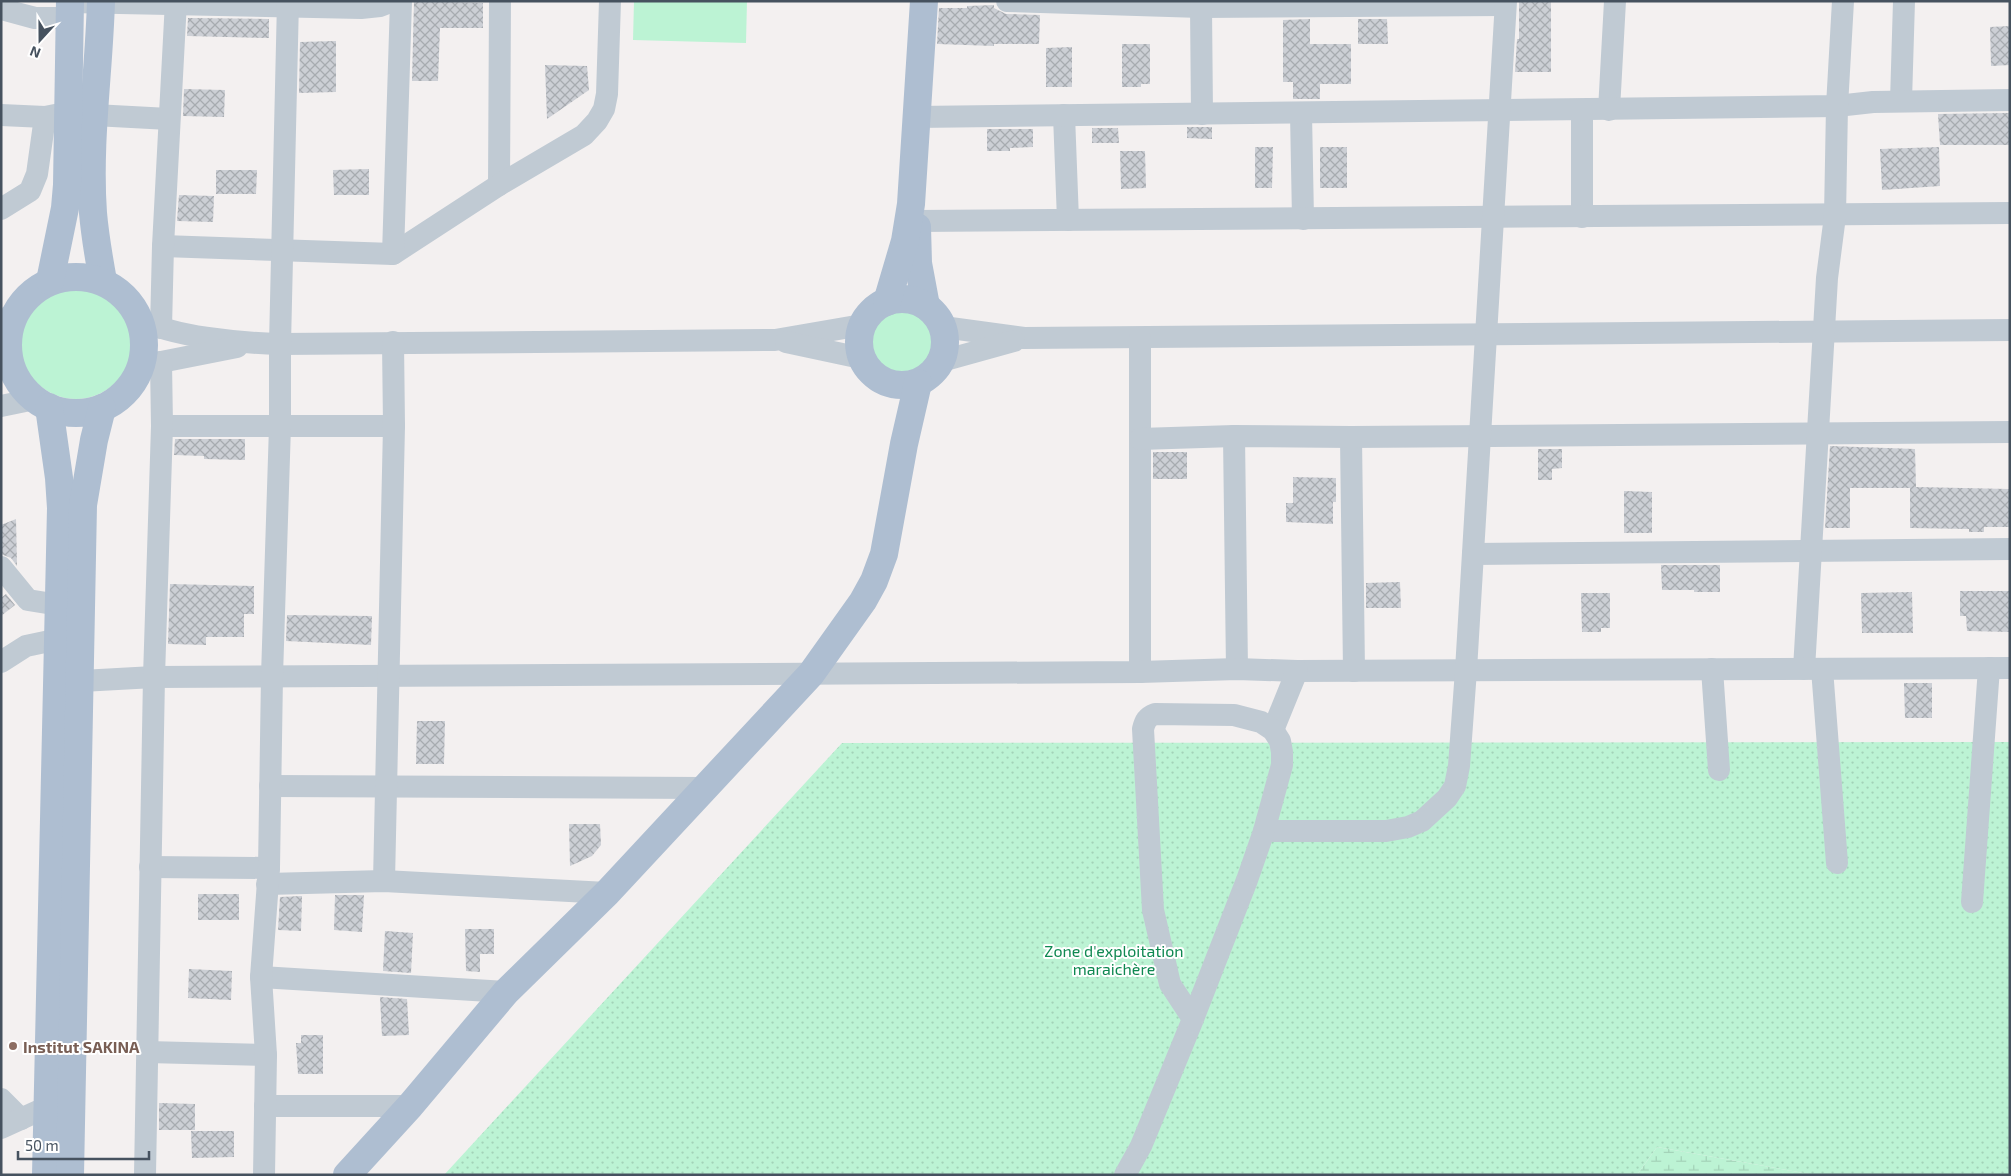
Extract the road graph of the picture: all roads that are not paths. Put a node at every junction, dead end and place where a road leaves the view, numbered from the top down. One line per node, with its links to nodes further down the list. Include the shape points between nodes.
1 (393, 1): 14 (street, via 361,8)
2 (401, 1): 43 (street)
3 (500, 1): 32 (street)
4 (610, 1): 32 (street, via 607,94 597,121 584,135)
5 (924, 1): 30 (main road)
6 (1006, 1): 11 (street)
7 (1615, 1): 23 (street)
8 (1843, 1): 21 (street)
9 (1904, 1): 20 (street)
10 (101, 2): 12 (street); 16 (street); 28 (main road)
11 (1074, 2): 17 (street)
12 (176, 3): 14 (street); 31 (street)
13 (1506, 3): 15 (street); 24 (street)
14 (288, 4): 42 (street)
15 (1356, 4): 17 (street)
16 (70, 7): 18 (street, via 35,18); 28 (main road)
17 (1201, 7): 27 (street)
18 (1, 9)
19 (2010, 100): 20 (street)
20 (1901, 101): 21 (street)
21 (1837, 106): 23 (street); 36 (street)
22 (1582, 110): 23 (street); 24 (street); 37 (street)
23 (1609, 110)
24 (1499, 111): 25 (street); 38 (street)
25 (1302, 113): 27 (street); 39 (street)
26 (1, 114): 28 (street)
27 (1202, 114): 29 (street)
28 (69, 115): 31 (street); 33 (street, via 30,191); 44 (main road, via 65,208); 45 (main road, via 93,213)
29 (1064, 115): 30 (street); 40 (street)
30 (916, 117): 34 (main road)
31 (169, 119): 41 (street)
32 (499, 185): 43 (street)
33 (1, 209)
34 (914, 213): 40 (street); 46 (main road); 47 (main road)
35 (2010, 213): 36 (street)
36 (1835, 216): 37 (street); 52 (street)
37 (1582, 217): 38 (street)
38 (1493, 218): 39 (street); 54 (street)
39 (1303, 219): 40 (street)
40 (1068, 220)
41 (163, 246): 42 (street); 49 (street)
42 (282, 250): 43 (street); 60 (street)
43 (393, 254)
44 (50, 281): 45 (main road, via 85,277); 48 (main road, via 29,295)
45 (102, 281): 49 (main road, via 125,296)
46 (887, 302): 47 (main road, via 913,300); 50 (main road, via 872,310)
47 (926, 306): 51 (main road)
48 (8, 317): 66 (main road, via 11,365 23,387)
49 (150, 323): 59 (street); 63 (main road, via 144,336 144,354)
50 (862, 324): 57 (street); 61 (main road, via 858,341)
51 (943, 327): 55 (street); 62 (main road, via 946,344)
52 (1824, 330): 53 (street); 54 (street); 73 (street)
53 (2010, 330)
54 (1486, 334): 56 (street); 75 (street)
55 (1024, 338): 56 (street); 62 (street)
56 (1140, 338): 77 (street)
57 (776, 340): 58 (street); 61 (street)
58 (392, 342): 60 (street); 71 (street)
59 (250, 344): 60 (street); 63 (street)
60 (280, 344): 70 (street)
61 (862, 358): 64 (main road, via 871,372)
62 (942, 360): 65 (main road, via 932,374)
63 (150, 367): 68 (main road, via 124,393); 69 (street)
64 (885, 382): 65 (main road, via 901,386); 78 (main road)
65 (918, 383): 78 (main road)
66 (42, 403): 67 (street); 68 (main road, via 66,412); 83 (main road, via 55,442 60,501)
67 (1, 406)
68 (102, 408): 98 (main road, via 83,505)
69 (162, 426): 70 (street); 97 (street)
70 (280, 426): 71 (street); 95 (street)
71 (394, 426): 96 (street)
72 (2010, 432): 73 (street)
73 (1817, 433): 75 (street); 80 (street)
74 (1234, 436): 76 (street); 77 (street); 87 (street)
75 (1479, 436): 76 (street); 81 (street)
76 (1351, 437): 92 (street)
77 (1140, 439): 93 (street)
78 (904, 444): 94 (main road, via 890,531 874,581)
79 (2010, 549): 80 (street)
80 (1811, 551): 81 (street); 89 (street)
81 (1473, 554): 90 (street)
82 (1, 567): 83 (street, via 28,600)
83 (59, 605): 84 (main road)
84 (59, 639): 85 (street, via 26,646); 98 (main road)
85 (1, 662)
86 (1999, 668): 89 (street); 110 (street)
87 (1237, 669): 91 (street); 93 (street)
88 (1712, 669): 89 (street); 90 (street); 100 (street)
89 (1813, 669): 105 (street)
90 (1466, 670): 92 (street); 104 (street, via 1455,786 1422,821 1386,831)
91 (1297, 671): 92 (street); 99 (street)
92 (1354, 671)
93 (1140, 672): 94 (street)
94 (811, 674): 96 (street); 103 (main road)
95 (272, 676): 96 (street); 97 (street); 101 (street)
96 (388, 676): 102 (street)
97 (154, 677): 98 (street); 106 (street)
98 (68, 682): 119 (main road); 122 (main road)
99 (1272, 730): 104 (street, via 1280,741 1282,765); 113 (street, via 1249,717 1204,714 1155,714 1149,716 1143,729 1152,910 1170,984)
100 (1719, 770)
101 (270, 786): 102 (street); 107 (street)
102 (386, 786): 103 (street); 108 (street)
103 (704, 788): 109 (main road)
104 (1264, 830): 113 (street)
105 (1837, 863)
106 (150, 867): 107 (street); 114 (street)
107 (268, 876): 108 (street); 111 (street)
108 (384, 881): 109 (street)
109 (607, 893): 112 (main road)
110 (1972, 902)
111 (261, 978): 112 (street); 115 (street)
112 (506, 992): 118 (main road)
113 (1193, 1019): 126 (street)
114 (147, 1052): 115 (street); 123 (street)
115 (266, 1055): 117 (street)
116 (1, 1100): 120 (street)
117 (265, 1106): 118 (street); 124 (street)
118 (410, 1106): 125 (main road)
119 (47, 1107): 120 (street); 121 (main road)
120 (11, 1124)
121 (46, 1175)
122 (70, 1175)
123 (145, 1175)
124 (264, 1175)
125 (347, 1175)
126 (1126, 1175)

